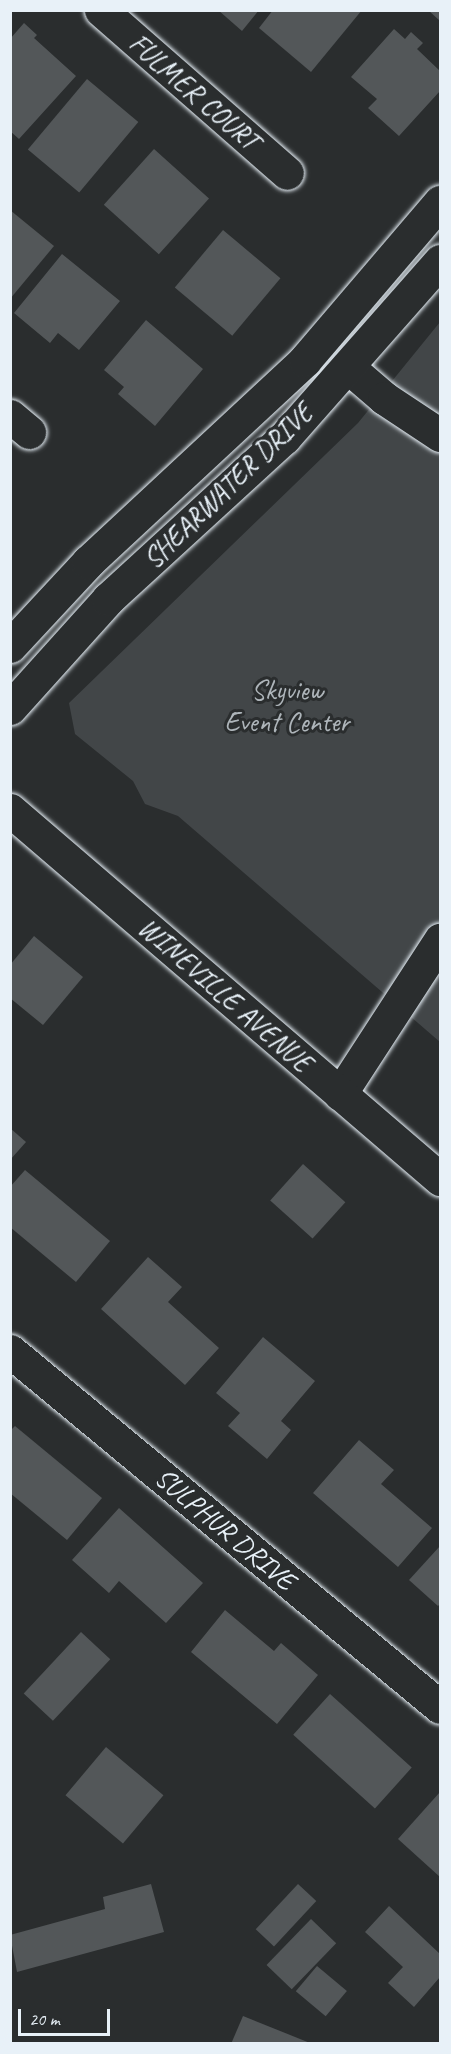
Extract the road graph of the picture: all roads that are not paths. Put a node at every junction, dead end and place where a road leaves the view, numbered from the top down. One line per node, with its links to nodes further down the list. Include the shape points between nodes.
1 (101, 10): 2 (street, FULMER COURT)
2 (287, 173)
3 (441, 202): 7 (street, SHEARWATER DRIVE, via 305,360 88,562)
4 (441, 261): 5 (street, SHEARWATER DRIVE)
5 (348, 367): 6 (street, via 384,398); 8 (street, SHEARWATER DRIVE, via 284,438 108,599)
6 (441, 435)
7 (10, 646)
8 (10, 708)
9 (10, 810): 11 (street, WINEVILLE AVENUE)
10 (441, 940): 11 (street)
11 (340, 1094): 12 (street, WINEVILLE AVENUE)
12 (441, 1179)
13 (10, 1351): 14 (street, SULPHUR DRIVE)
14 (441, 1707)

